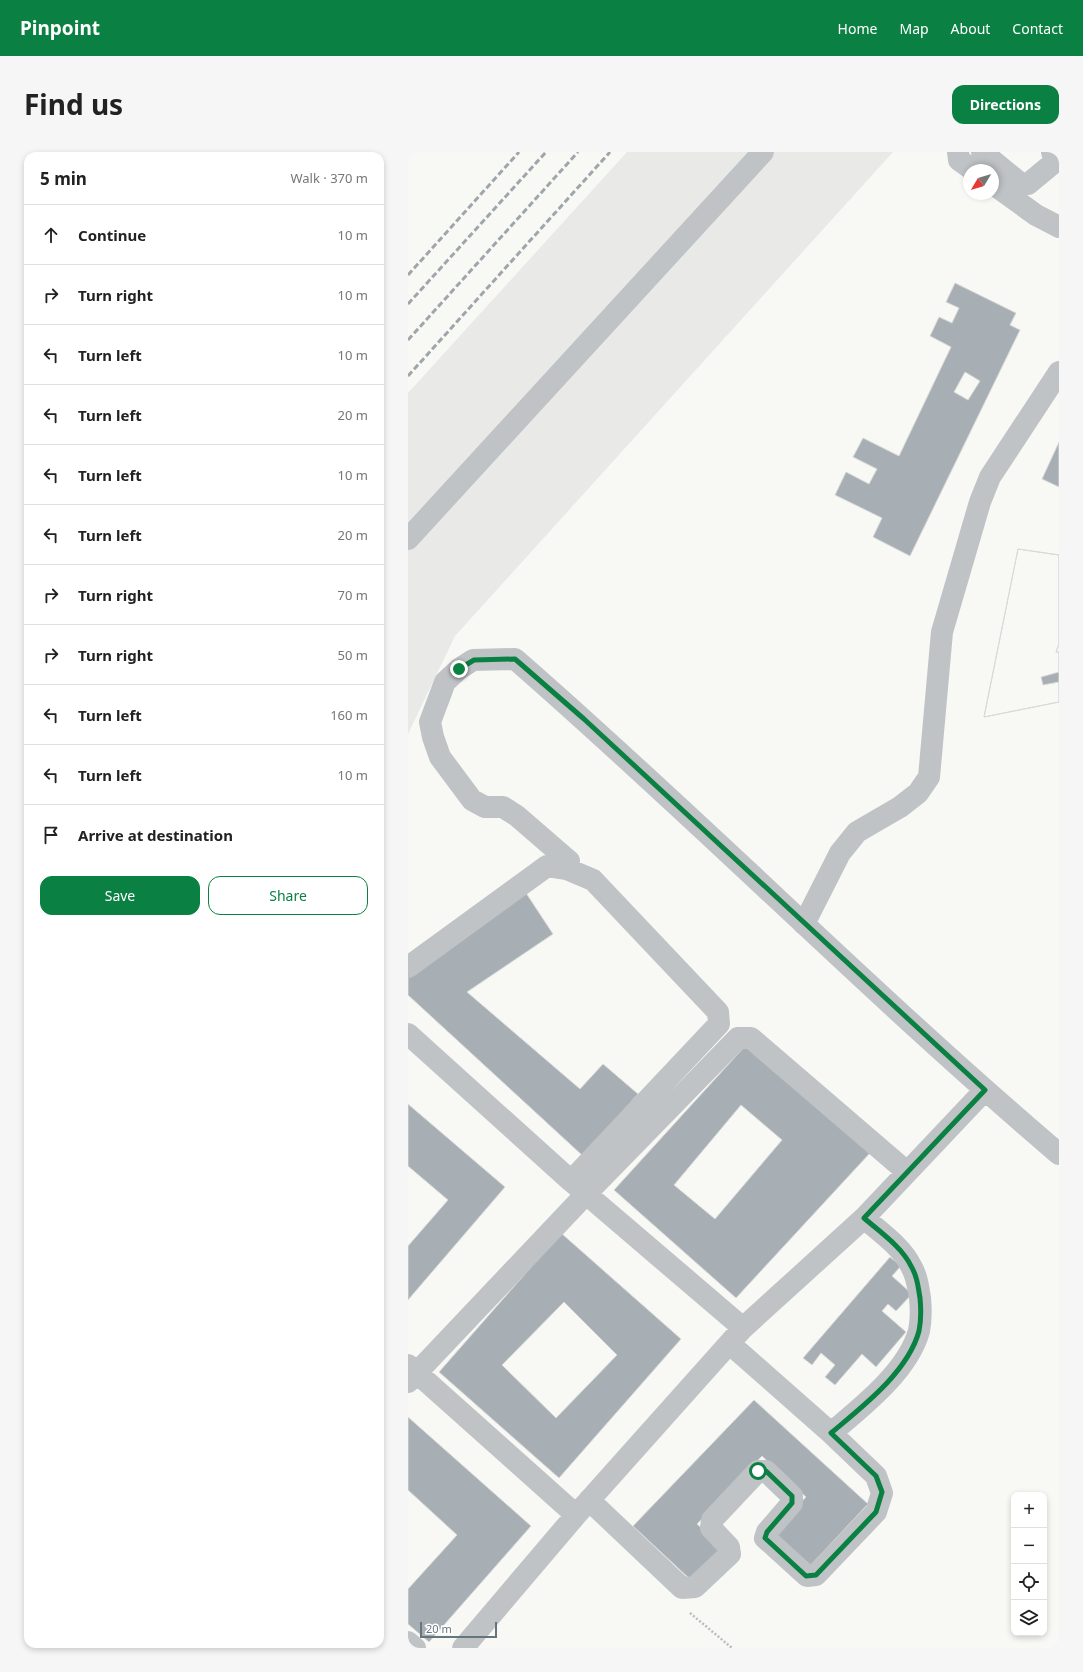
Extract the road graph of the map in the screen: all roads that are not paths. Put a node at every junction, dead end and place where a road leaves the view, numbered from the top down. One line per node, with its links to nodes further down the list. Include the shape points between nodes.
1 (763, 152): 9 (street)
2 (958, 152): 5 (street, via 959,160)
3 (982, 152): 4 (street, via 1020,183 1028,184 1051,166 1054,158)
4 (1052, 152)
5 (965, 164)
6 (999, 188): 7 (street, via 1036,215)
7 (1059, 227)
8 (1059, 372): 11 (street, via 990,477 980,502 942,632 929,777 918,793 900,807 857,832 840,853)
9 (408, 539)
10 (569, 861): 11 (street, via 517,816 503,808 484,807 472,800 440,757 430,722 444,682 474,660 515,659 590,724)
11 (804, 924): 14 (street)
12 (408, 967): 17 (street, via 547,866 567,869 593,880 718,1012 719,1024)
13 (408, 1034): 17 (street)
14 (985, 1090): 15 (street); 16 (street)
15 (1059, 1154)
16 (907, 1172): 17 (street, via 751,1038 738,1038); 18 (street)
17 (579, 1188): 19 (street); 20 (street)
18 (864, 1218): 19 (street); 21 (street, via 900,1250 911,1265 918,1282 921,1307 919,1330 911,1350 888,1382)
19 (737, 1336): 21 (street); 22 (street)
20 (411, 1373): 22 (street)
21 (831, 1433): 22 (street, via 876,1476 882,1492 876,1512 816,1575 806,1576 765,1538 767,1532 792,1503 792,1496 766,1471 758,1471 712,1520 711,1528 729,1547 730,1554 695,1587 682,1588)
22 (583, 1507): 25 (street)
23 (408, 1642): 24 (street)
24 (415, 1648)
25 (463, 1648)

